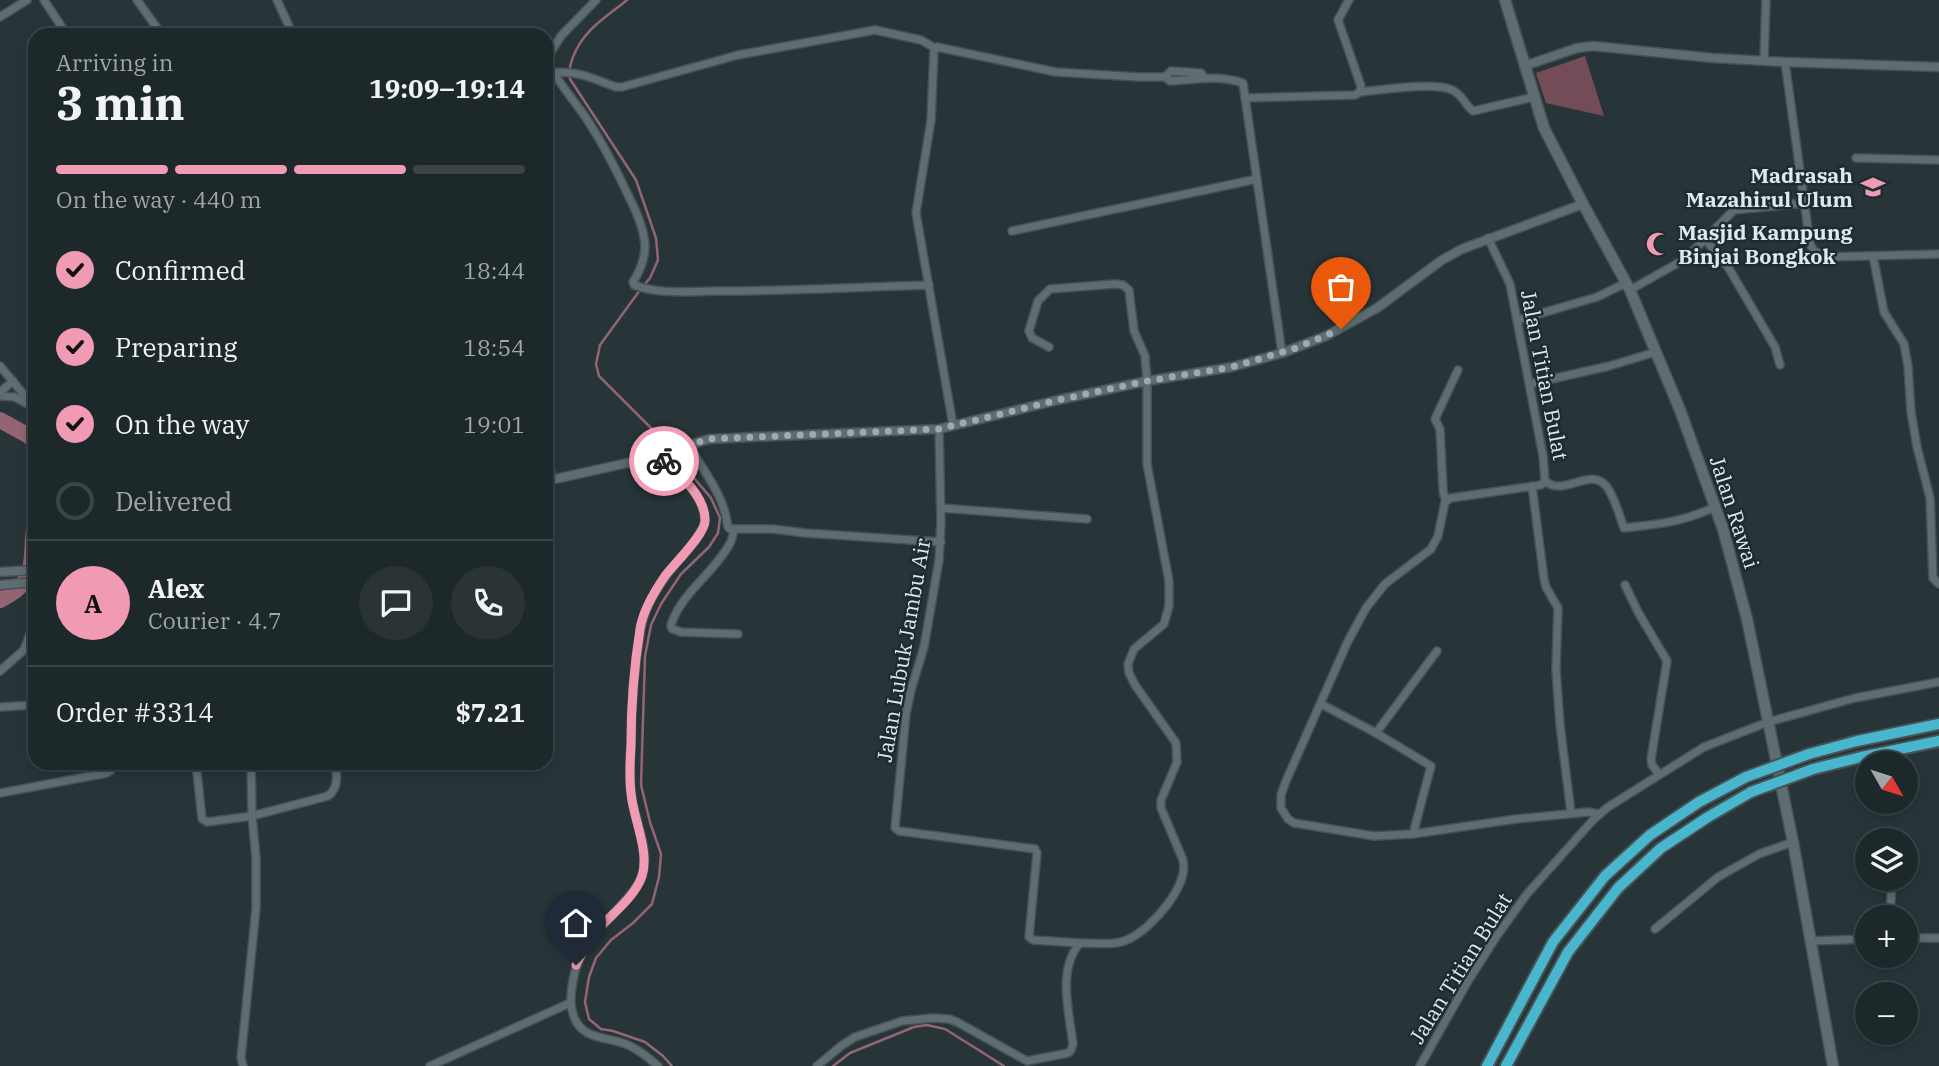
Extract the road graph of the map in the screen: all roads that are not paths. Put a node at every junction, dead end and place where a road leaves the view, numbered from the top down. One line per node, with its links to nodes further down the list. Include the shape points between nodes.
1 (27, 0): 9 (street)
2 (44, 0): 10 (street)
3 (137, 0): 11 (street)
4 (276, 0): 12 (street)
5 (596, 0): 14 (street)
6 (1349, 0): 21 (street, via 1338,20 1361,86)
7 (1505, 0): 17 (main road, Jalan Rawai)
8 (1766, 0): 15 (street)
9 (0, 16)
10 (62, 28)
11 (157, 28)
12 (290, 28)
13 (935, 47): 20 (street, via 874,30 738,55 622,87); 23 (street, via 1056,72 1139,77 1165,77 1171,71 1201,73 1243,83); 34 (street, via 916,213)
14 (553, 49)
15 (1764, 61): 16 (street); 17 (street, via 1593,46)
16 (1785, 62): 18 (street); 27 (street)
17 (1524, 66): 22 (main road, Jalan Rawai)
18 (1939, 67)
19 (553, 68): 20 (street)
20 (557, 72): 34 (street, via 638,216 645,249 633,283 636,286 765,291)
21 (1357, 93): 22 (street, via 1445,87 1458,93 1473,111); 23 (street)
22 (1534, 97): 28 (main road, Jalan Rawai, via 1544,128)
23 (1245, 98): 26 (street)
24 (1856, 158): 25 (street)
25 (1939, 160)
26 (1257, 178): 29 (street); 39 (street)
27 (1804, 203): 31 (street, via 1734,210); 33 (street, via 1814,251 1828,257)
28 (1583, 205): 30 (street); 35 (main road, Jalan Rawai)
29 (1012, 232)
30 (1488, 238): 36 (street, Jalan Titian Bulat, via 1510,284); 39 (street, via 1442,260 1361,318)
31 (1705, 240): 35 (street, via 1685,259); 40 (street, via 1728,267 1775,347)
32 (1939, 254): 33 (street)
33 (1873, 256): 57 (street, via 1884,312 1904,344 1911,412)
34 (929, 285): 49 (street)
35 (1628, 287): 36 (street); 38 (main road, Jalan Rawai)
36 (1518, 320): 45 (street, Jalan Titian Bulat)
37 (1049, 347): 44 (street, via 1029,335 1045,292 1123,285 1129,290)
38 (1656, 352): 45 (street); 59 (main road, Jalan Rawai)
39 (1282, 353): 44 (street, via 1212,372)
40 (1780, 365)
41 (0, 366): 43 (street)
42 (1458, 370): 58 (street, via 1435,419)
43 (13, 381): 46 (street); 47 (street)
44 (1147, 381): 49 (street); 98 (street, via 1147,464 1169,581 1169,606 1164,624 1138,644 1128,664 1135,685 1176,743 1177,762 1161,807 1184,873 1166,906 1139,933 1117,943)
45 (1530, 384): 54 (street, Jalan Titian Bulat)
46 (0, 394): 48 (street)
47 (28, 400)
48 (28, 405)
49 (953, 425): 50 (street)
50 (939, 429): 51 (street, via 709,439); 60 (street, Jalan Lubuk Jambu Air)
51 (689, 445): 52 (street); 62 (street, via 721,498)
52 (662, 455): 53 (street); 99 (street, via 693,491 705,521 665,577 641,625 631,701 630,764 631,794 644,854 642,877 584,947)
53 (553, 479)
54 (1545, 481): 55 (street); 59 (street, via 1557,487 1599,480 1608,489 1624,528 1691,518)
55 (1532, 486): 58 (street); 88 (street, via 1544,579 1558,608 1556,669)
56 (1939, 496): 57 (street)
57 (1930, 498): 68 (street, via 1933,578)
58 (1447, 499): 75 (street, via 1435,543 1376,595 1349,640)
59 (1715, 507): 78 (main road, Jalan Rawai, via 1747,619)
60 (941, 508): 61 (street); 63 (street, Jalan Lubuk Jambu Air)
61 (1087, 519)
62 (731, 529): 63 (street); 70 (street, via 730,544 687,597 671,625 681,632)
63 (941, 542): 98 (street, Jalan Lubuk Jambu Air, via 924,647 906,714 895,826 899,831 1035,849 1029,937)
64 (28, 570): 65 (street)
65 (2, 572)
66 (28, 582): 67 (street)
67 (2, 584)
68 (1939, 584)
69 (1625, 585): 86 (street, via 1667,661 1651,759)
70 (738, 634)
71 (28, 639): 73 (street, via 24,650)
72 (1437, 651): 80 (street)
73 (0, 671)
74 (1939, 682): 78 (street, Jalan Titian Bulat, via 1855,698)
75 (1321, 704): 80 (street); 91 (street, via 1281,795 1284,814 1294,823 1354,834)
76 (28, 705): 77 (street)
77 (0, 707)
78 (1768, 722): 86 (street, Jalan Titian Bulat, via 1704,747); 92 (main road, Jalan Rawai)
79 (1939, 724): 106 (highway, bridge, via 1809,754 1746,777 1650,835 1605,876 1553,942)
80 (1376, 733): 91 (street, via 1431,766)
81 (1939, 741): 107 (highway, bridge, via 1813,769 1751,792 1661,848 1618,888 1567,952)
82 (109, 770): 87 (street)
83 (197, 770): 90 (street, via 204,821)
84 (251, 770): 90 (street)
85 (336, 770): 90 (street, via 335,790 328,796)
86 (1660, 774): 89 (street, Jalan Titian Bulat)
87 (0, 793)
88 (1572, 813): 89 (street); 91 (street)
89 (1599, 814): 105 (street, Jalan Titian Bulat, via 1527,894 1496,937)
90 (252, 816): 101 (street, via 256,908)
91 (1413, 834)
92 (1793, 842): 93 (street, via 1759,854 1718,877); 97 (main road, Jalan Rawai)
93 (1655, 929)
94 (1918, 938): 95 (street)
95 (1939, 938)
96 (1855, 939): 97 (street)
97 (1811, 941): 108 (main road, Jalan Rawai)
98 (1080, 943): 100 (street, via 1071,956 1067,977 1073,1047)
99 (570, 1003): 102 (street); 103 (street, via 577,1023 587,1033 628,1045)
100 (1026, 1063): 104 (street, via 957,1022 933,1018 902,1021 855,1037)
101 (243, 1066)
102 (430, 1066)
103 (658, 1066)
104 (817, 1066)
105 (1420, 1066)
106 (1487, 1066)
107 (1506, 1066)
108 (1833, 1066)

